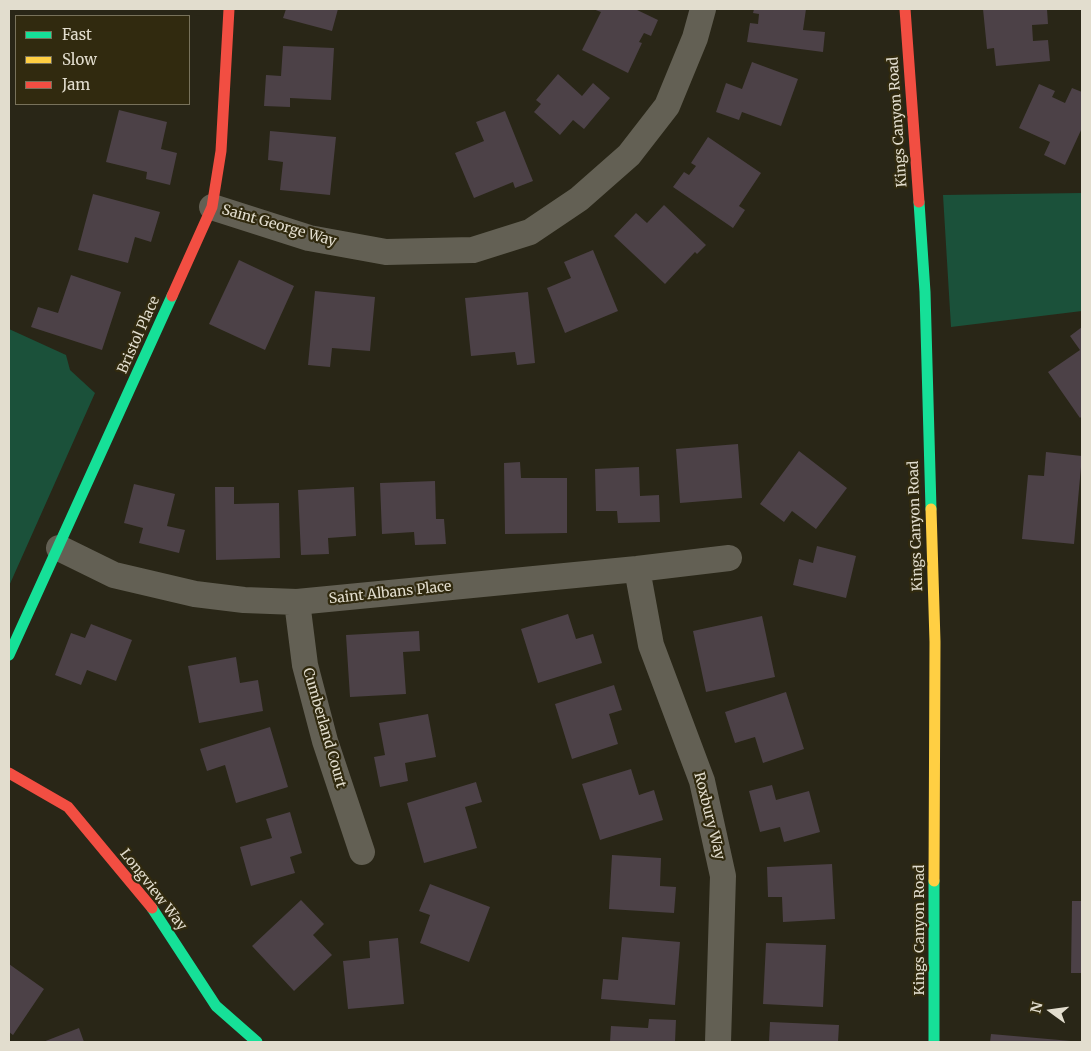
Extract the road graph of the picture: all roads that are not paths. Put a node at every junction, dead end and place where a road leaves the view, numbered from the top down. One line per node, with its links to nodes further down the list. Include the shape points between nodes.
1 (229, 9): 4 (street, Bristol Place, via 221,151)
2 (703, 9): 4 (street, Saint George Way, via 695,38 667,106 630,155 579,199 530,232 473,250 386,252 309,238)
3 (906, 9): 14 (street, Kings Canyon Road, via 925,292 934,632)
4 (212, 207): 5 (street, Bristol Place)
5 (59, 548): 8 (street, Saint Albans Place, via 114,575 195,594); 9 (street, Bristol Place)
6 (729, 558): 7 (street, Saint Albans Place)
7 (637, 569): 8 (street, Saint Albans Place); 13 (street, Roxbury Way, via 651,645 702,781 723,876)
8 (297, 602): 11 (street, Cumberland Court, via 305,665 325,741)
9 (9, 655)
10 (9, 773): 12 (street, Longview Way, via 68,807 156,913 216,1006)
11 (362, 852)
12 (257, 1042)
13 (718, 1042)
14 (934, 1042)

